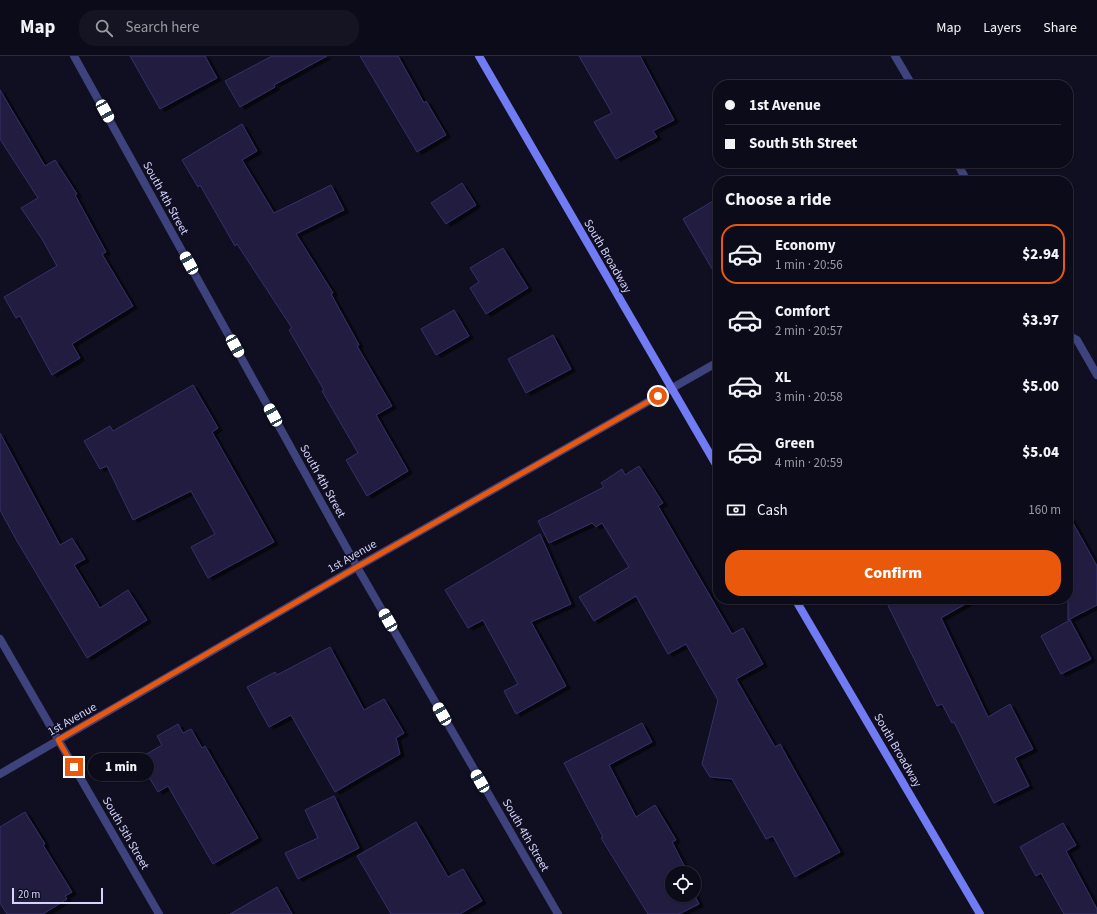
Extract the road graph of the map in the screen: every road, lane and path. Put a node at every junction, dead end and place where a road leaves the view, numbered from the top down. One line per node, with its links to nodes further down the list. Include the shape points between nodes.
1 (74, 56): 10 (street, South 4th Street)
2 (479, 56): 8 (street, South Broadway)
3 (895, 56): 4 (street)
4 (909, 80)
5 (1073, 338): 7 (street, via 1077,340)
6 (713, 365): 8 (street, 1st Avenue)
7 (1097, 375)
8 (671, 389): 9 (street, South Broadway); 10 (street, 1st Avenue)
9 (713, 460)
10 (357, 567): 13 (street, 1st Avenue); 16 (street, South 4th Street)
11 (798, 604): 17 (street, South Broadway)
12 (0, 639): 13 (street, South 5th Street)
13 (58, 740): 14 (street, 1st Avenue); 15 (street, South 5th Street)
14 (0, 774)
15 (159, 914)
16 (558, 914)
17 (980, 914)

